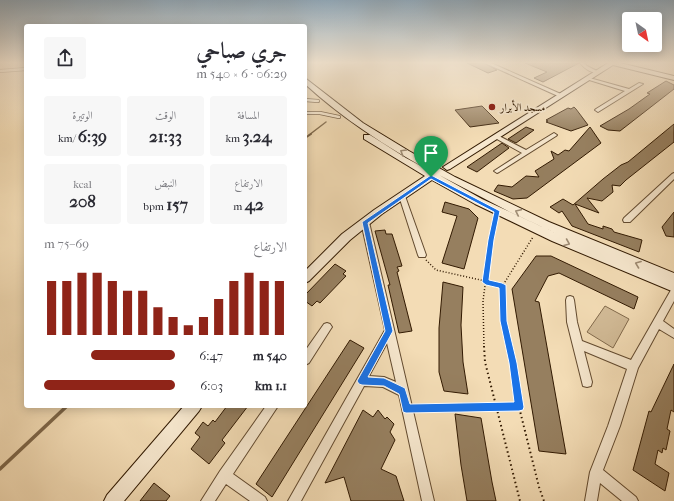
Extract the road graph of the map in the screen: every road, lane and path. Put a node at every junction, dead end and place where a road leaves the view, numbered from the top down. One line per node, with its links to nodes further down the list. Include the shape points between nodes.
1 (312, 86): 18 (main road, one-way to 1, via 360,124)
2 (540, 86): 8 (street)
3 (574, 86): 8 (main road)
4 (614, 86): 7 (street)
5 (637, 86): 7 (street)
6 (307, 91): 10 (main road)
7 (629, 91): 11 (street)
8 (560, 95): 15 (main road)
9 (307, 100): 10 (lane)
10 (318, 101): 13 (main road)
11 (598, 110)
12 (307, 113): 13 (lane, via 320,113)
13 (339, 118): 18 (main road, via 395,156)
14 (554, 135): 16 (street)
15 (497, 137): 16 (street); 18 (main road)
16 (527, 153): 17 (street)
17 (497, 171)
18 (439, 172): 20 (main road); 21 (main road); 27 (main road, one-way to 18, via 566,234)
19 (673, 177): 22 (street)
20 (402, 196): 23 (main road); 25 (street)
21 (497, 211): 24 (main road); 28 (path)
22 (627, 220)
23 (365, 222): 26 (main road); 35 (street)
24 (538, 230): 29 (path); 30 (main road, one-way to 30)
25 (422, 255): 28 (path, via 436,270)
26 (307, 276)
27 (674, 278)
28 (486, 282): 29 (path); 43 (path, via 483,301 485,362)
29 (502, 285): 44 (path, via 504,321)
30 (674, 288)
31 (674, 292): 33 (street)
32 (570, 300): 37 (street)
33 (657, 322): 36 (street); 39 (street)
34 (328, 328): 38 (street)
35 (389, 331): 40 (street); 42 (street)
36 (674, 334)
37 (578, 344): 39 (street); 41 (street)
38 (307, 357)
39 (633, 366): 48 (street)
40 (362, 381): 42 (street, via 384,382); 53 (street)
41 (587, 382)
42 (402, 391): 47 (street)
43 (495, 407): 44 (path); 47 (path); 55 (path)
44 (519, 407): 56 (path)
45 (192, 408): 50 (main road)
46 (272, 408): 49 (street)
47 (406, 409): 54 (street)
48 (596, 472): 57 (street); 58 (street)
49 (224, 475): 51 (street); 52 (street)
50 (113, 501)
51 (207, 501)
52 (261, 501)
53 (294, 501)
54 (428, 501)
55 (520, 501)
56 (544, 501)
57 (592, 501)
58 (632, 501)

